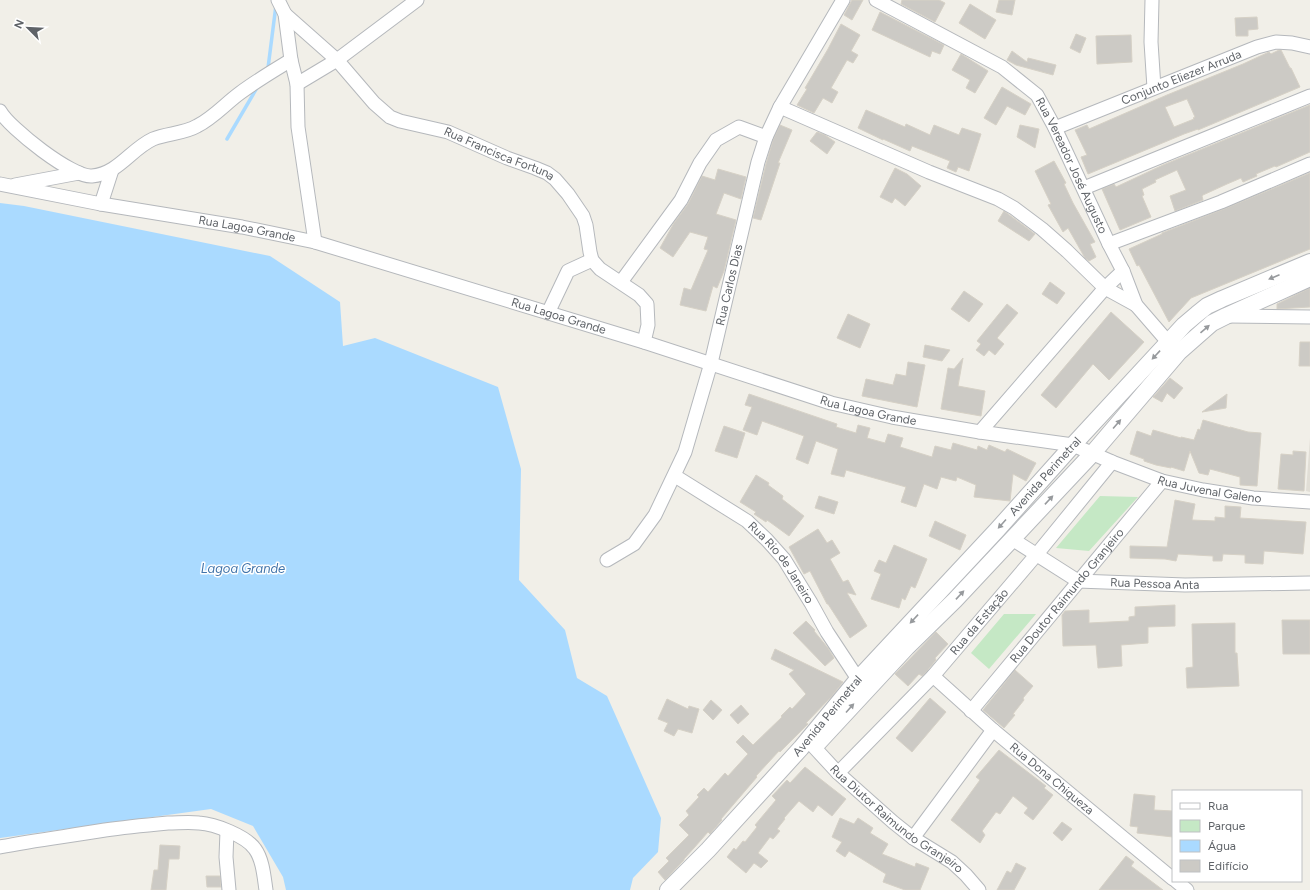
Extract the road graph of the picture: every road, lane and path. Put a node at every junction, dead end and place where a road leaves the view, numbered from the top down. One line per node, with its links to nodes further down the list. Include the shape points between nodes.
1 (278, 0): 6 (street)
2 (417, 0): 9 (street)
3 (843, 0): 13 (street, Rua Carlos Dias)
4 (876, 0): 15 (street, Rua Vereador José Augusto, via 1002,67 1037,95)
5 (1152, 0): 11 (street)
6 (285, 14): 8 (street); 9 (street, Rua Francisca Fortuna)
7 (1310, 46): 11 (street, Conjunto Eliezer Arruda, via 1276,42)
8 (291, 60): 10 (street); 18 (street, via 254,82 211,118 188,131 154,139)
9 (337, 60): 10 (street); 25 (street, Rua Francisca Fortuna, via 374,103 390,117 448,132 556,179 583,216)
10 (297, 84): 23 (street, via 298,127)
11 (1154, 88): 15 (street, Conjunto Eliezer Arruda)
12 (1310, 96): 21 (street)
13 (780, 107): 16 (street, Rua Carlos Dias); 30 (street, via 1014,208 1042,229)
14 (0, 111): 19 (street, via 10,125 42,151)
15 (1055, 128): 21 (street, Rua Vereador José Augusto)
16 (766, 137): 29 (street, via 739,127 716,140 700,163 681,200); 37 (street, Rua Carlos Dias, via 756,169)
17 (1310, 164): 24 (street, via 1221,202)
18 (112, 170): 19 (street, via 90,176); 22 (street)
19 (79, 173): 20 (street)
20 (4, 185): 22 (street, Rua Lagoa Grande)
21 (1084, 188): 24 (street, Rua Vereador José Augusto)
22 (101, 204): 23 (street, Rua Lagoa Grande, via 242,227)
23 (315, 242): 32 (street, Rua Lagoa Grande)
24 (1109, 244): 27 (street, Rua Vereador José Augusto)
25 (592, 260): 29 (street, via 600,269); 32 (street, via 568,271)
26 (1310, 262): 36 (street, Avenida Perimetral, one-way to 36, via 1207,306 1184,325)
27 (1123, 271): 30 (street); 31 (street, Rua Vereador José Augusto)
28 (1310, 278): 33 (street, Avenida Perimetral)
29 (621, 282): 35 (street, via 647,304 648,325)
30 (1105, 288): 31 (street); 38 (street)
31 (1136, 305): 36 (street, Rua Vereador José Augusto)
32 (548, 312): 35 (street, Rua Lagoa Grande)
33 (1226, 316): 34 (street); 36 (street, Avenida Perimetral, one-way to 33)
34 (1310, 317)
35 (644, 342): 37 (street, Rua Lagoa Grande)
36 (1174, 347): 39 (street, Avenida Perimetral, one-way to 39); 40 (street, Avenida Perimetral, one-way to 36)
37 (711, 362): 38 (street, Rua Lagoa Grande, via 831,403 892,417); 42 (street, Rua Carlos Dias, via 686,452)
38 (980, 432): 39 (street, Rua Lagoa Grande)
39 (1073, 445): 40 (street, Rua Lagoa Grande); 50 (street, Avenida Perimetral, one-way to 50)
40 (1092, 454): 41 (street, Rua Lagoa Grande); 45 (street, Avenida Perimetral, one-way to 40)
41 (1112, 462): 43 (street, Rua Juvenal Galeno); 46 (street, Rua da Estação)
42 (675, 476): 47 (street, Rua Carlos Dias, via 656,515 634,544); 52 (street, Rua Rio de Janeiro, via 747,521 767,540 784,559 826,632)
43 (1162, 481): 44 (street, Rua Juvenal Galeno, via 1224,494); 48 (street, Rua Doutor Raimundo Granjeiro)
44 (1310, 502)
45 (1012, 540): 46 (street); 50 (street, Avenida Perimetral, one-way to 45, via 955,600)
46 (1036, 554): 48 (street); 51 (street, Rua da Estação)
47 (607, 560)
48 (1078, 581): 49 (street, Rua Pessoa Anta, via 1186,585); 53 (street, Rua Doutor Raimundo Granjeiro)
49 (1310, 583)
50 (902, 642): 52 (street, Avenida Perimetral); 55 (street, Avenida Perimetral, one-way to 50)
51 (933, 676): 53 (street, Rua Dona Chiqueza); 56 (street, Rua da Estação)
52 (858, 678): 55 (street, Avenida Perimetral)
53 (971, 711): 54 (street, Rua Dona Chiqueza)
54 (993, 730): 58 (street); 60 (street, Rua Dona Chiqueza)
55 (808, 748): 56 (street, Rua Diutor Raimundo Granjeiro); 62 (street)
56 (838, 773): 58 (street, Rua Diutor Raimundo Granjeiro)
57 (227, 831): 59 (street, via 210,825 188,822 138,825); 63 (street); 64 (street, via 244,839 256,849)
58 (913, 838): 65 (street, Rua Diutor Raimundo Granjeiro, via 952,862)
59 (0, 847)
60 (1172, 878)
61 (1177, 882): 66 (street)
62 (675, 888)
63 (229, 890)
64 (266, 890)
65 (979, 890)
66 (1187, 890)

